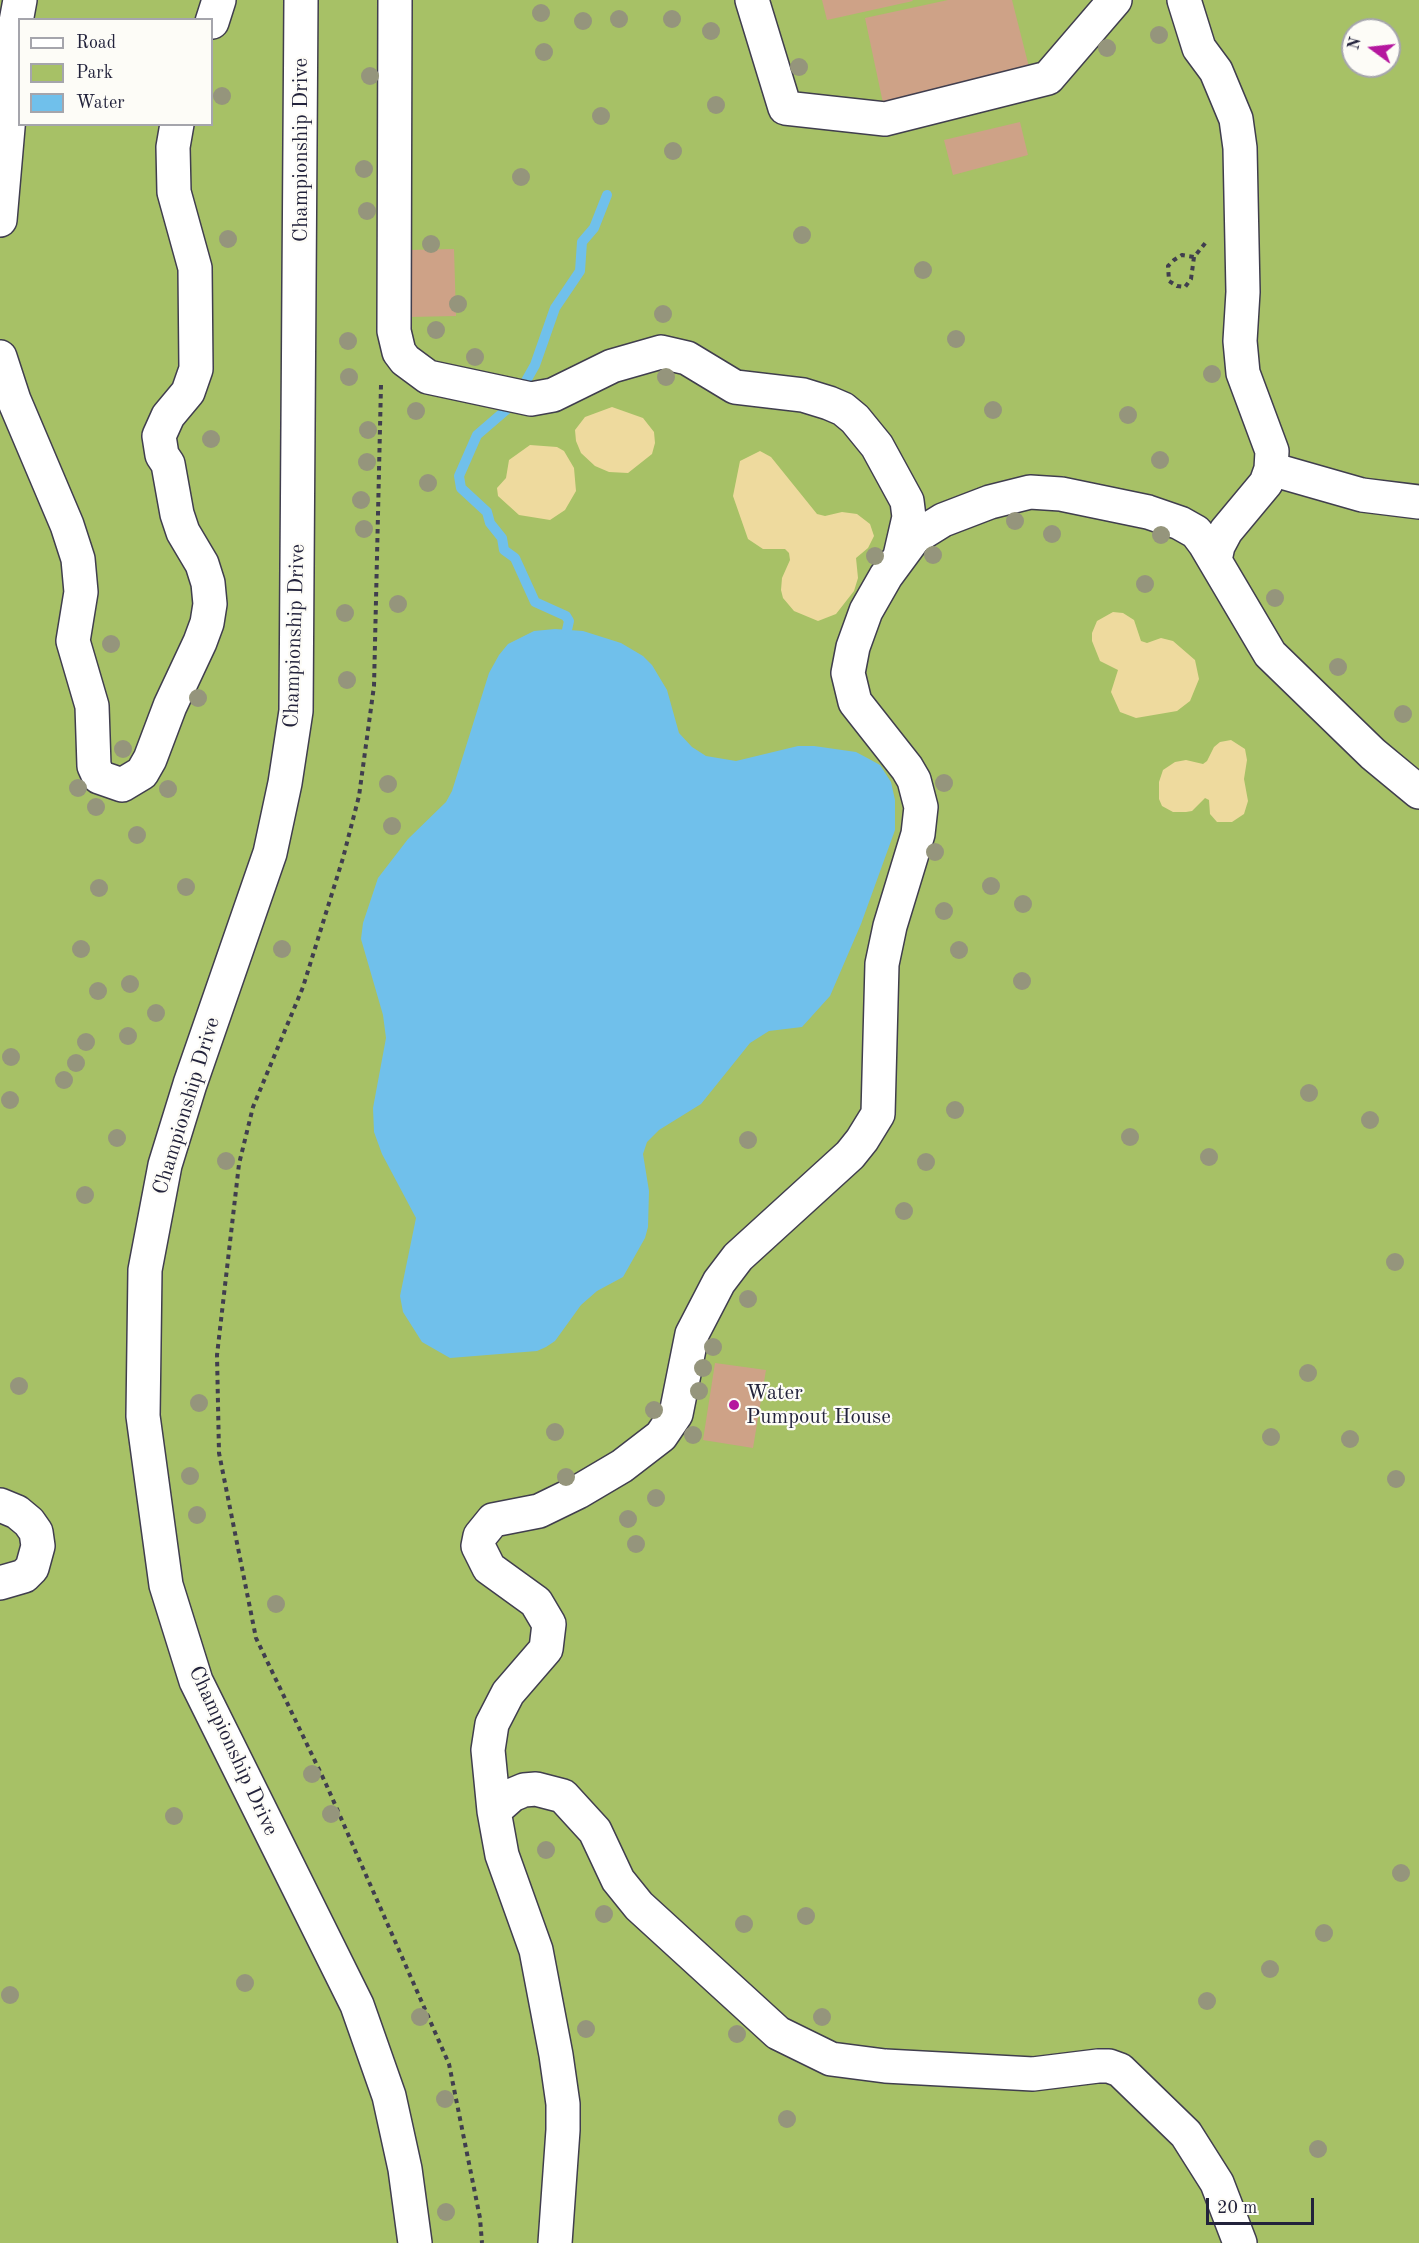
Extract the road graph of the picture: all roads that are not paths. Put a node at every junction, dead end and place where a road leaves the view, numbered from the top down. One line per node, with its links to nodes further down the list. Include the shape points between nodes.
1 (20, 0): 10 (street, via 11,49)
2 (219, 0): 8 (street)
3 (302, 0): 20 (street, Championship Drive, via 296,711 270,853 165,1165 145,1270 143,1416 166,1585 196,1681 357,2005 389,2096 405,2169)
4 (395, 0): 14 (street, via 394,331 399,352 412,367 428,377 519,396 553,395 612,366 661,352 675,353 735,387 803,395 843,409 877,446 907,501 909,517)
5 (753, 0): 6 (street, via 785,108 885,119 1048,78)
6 (1115, 0)
7 (1184, 0): 12 (street, via 1199,48 1216,71 1236,119 1244,292 1240,341 1243,373 1272,451)
8 (213, 19)
9 (177, 126): 11 (street, via 174,192 195,268 196,369 189,392 168,416 159,436 177,514 202,564 210,604 200,642 150,759 142,773 122,785 99,777 94,766 92,706 73,641 81,592 78,559)
10 (0, 220)
11 (0, 357)
12 (1271, 469): 13 (street, via 1362,495); 15 (street, via 1266,483 1226,531)
13 (1419, 502)
14 (900, 556): 15 (street, via 914,538 944,520 990,501 1030,492 1061,494 1161,515 1196,532); 19 (street, via 866,611 848,673 855,702 908,768 921,807 918,834 882,964 878,1114 850,1155 738,1257 719,1282 692,1334 676,1414 661,1436 622,1466 578,1492 539,1511 492,1520 480,1536 478,1546 489,1568 536,1602 549,1624 546,1649 508,1693 492,1724 488,1750)
15 (1215, 560): 16 (street, via 1270,654 1373,754)
16 (1419, 792)
17 (0, 1504): 18 (street, via 29,1522 36,1532 38,1546 32,1568 24,1576)
18 (0, 1583)
19 (494, 1811): 21 (street, via 502,1855 536,1950 563,2104); 22 (street, via 524,1790 536,1788 564,1796 595,1831 618,1880 639,1906 778,2033 831,2059 1033,2074 1098,2066 1120,2070 1192,2143 1217,2183)
20 (415, 2243)
21 (555, 2243)
22 (1240, 2243)

